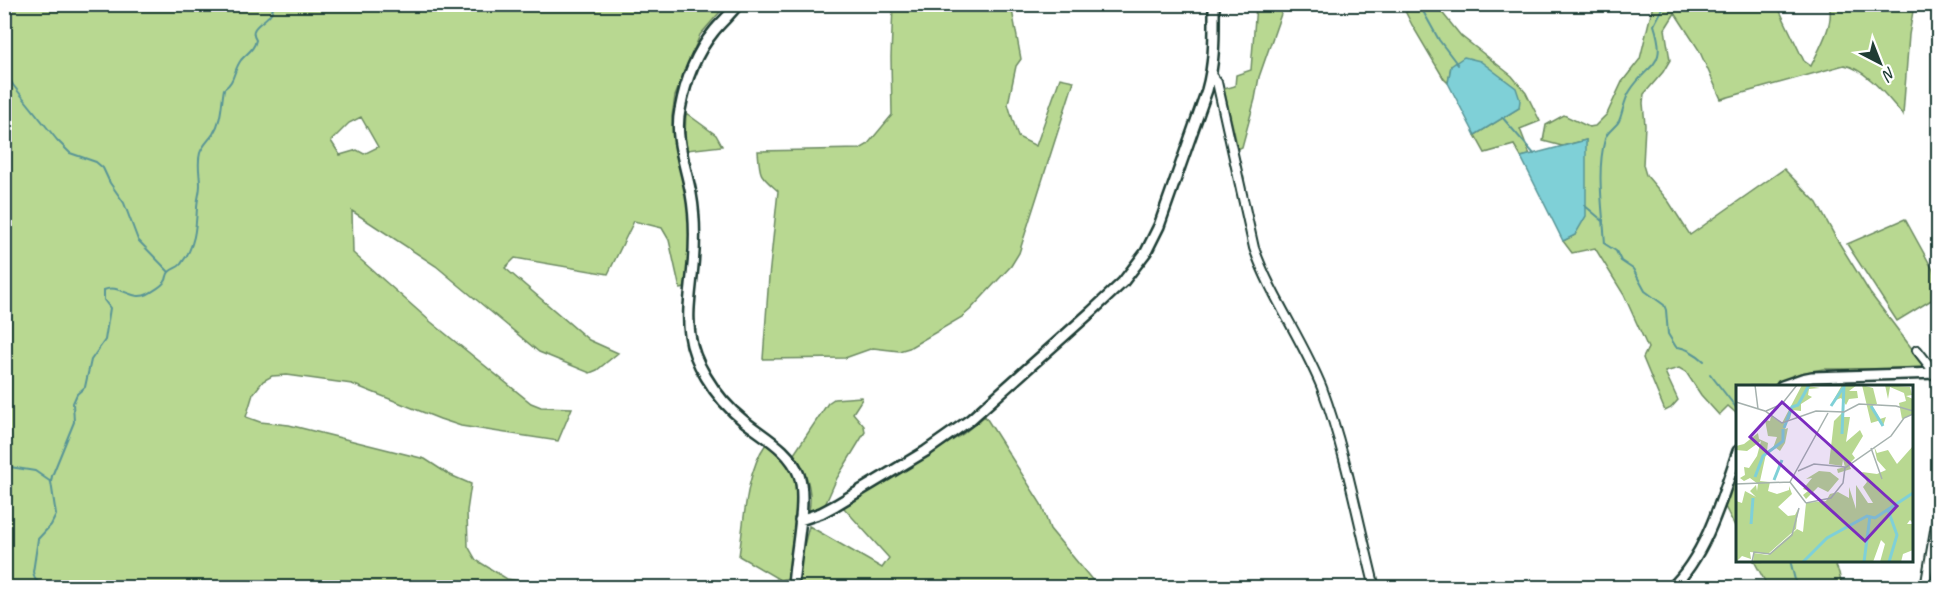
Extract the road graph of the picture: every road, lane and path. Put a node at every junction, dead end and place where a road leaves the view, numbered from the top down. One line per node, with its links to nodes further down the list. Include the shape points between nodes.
1 (738, 4): 9 (street, via 699,54 678,117 694,228 690,336 702,370 717,393 735,413 782,450 795,467 802,492)
2 (1214, 4): 3 (street)
3 (1211, 75): 9 (street, via 1159,226 1146,252 1123,282 948,436 821,513); 11 (street, via 1217,82 1254,248 1322,389 1342,451)
4 (1917, 350): 5 (street)
5 (1937, 373): 6 (street, via 1812,377)
6 (1787, 385)
7 (1736, 454): 12 (street, via 1700,550)
8 (1938, 513): 13 (street)
9 (800, 520): 10 (street)
10 (793, 588)
11 (1375, 588)
12 (1671, 588)
13 (1925, 588)

